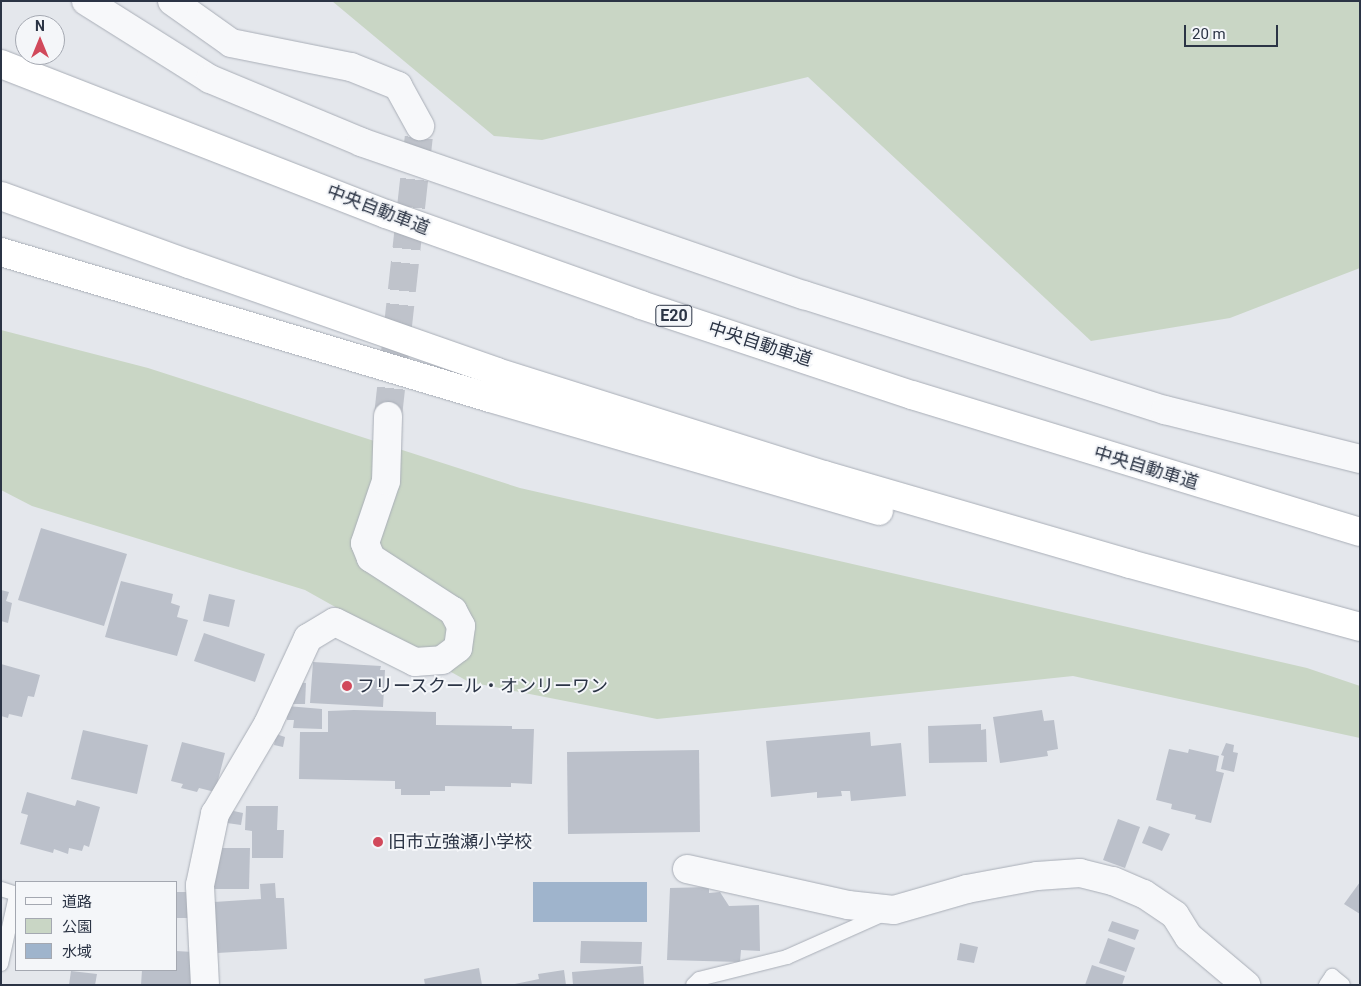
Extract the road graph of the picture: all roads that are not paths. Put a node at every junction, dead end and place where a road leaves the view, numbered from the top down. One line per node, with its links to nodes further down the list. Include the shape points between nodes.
1 (172, 1): 3 (street)
2 (91, 3): 5 (street)
3 (231, 43): 5 (street); 6 (street, via 351,67 398,86)
4 (1, 64): 11 (highway, 中央自動車道 / E20, via 386,214 641,305 912,395)
5 (210, 80): 10 (street, via 361,142 804,295 1165,410)
6 (420, 126)
7 (1, 196): 12 (highway, via 497,372 824,475)
8 (1, 252): 13 (highway, via 818,494 1124,578)
9 (388, 416): 20 (street, via 386,481 365,543 371,558 452,611 461,626 458,648 442,660 415,662 335,622 308,638 268,724 215,814 200,885)
10 (1360, 459)
11 (1360, 532)
12 (1360, 627)
13 (1360, 634)
14 (687, 869): 18 (street, via 848,905)
15 (1, 889): 16 (lane)
16 (15, 895)
17 (15, 900): 19 (lane)
18 (894, 910): 21 (lane, via 786,957 699,979); 22 (street, via 975,887 1037,876 1080,873 1113,881 1144,894 1175,915 1189,937)
19 (1, 964)
20 (205, 985)
21 (694, 985)
22 (1246, 985)
23 (1326, 985): 24 (lane, via 1332,976)
24 (1343, 985)

